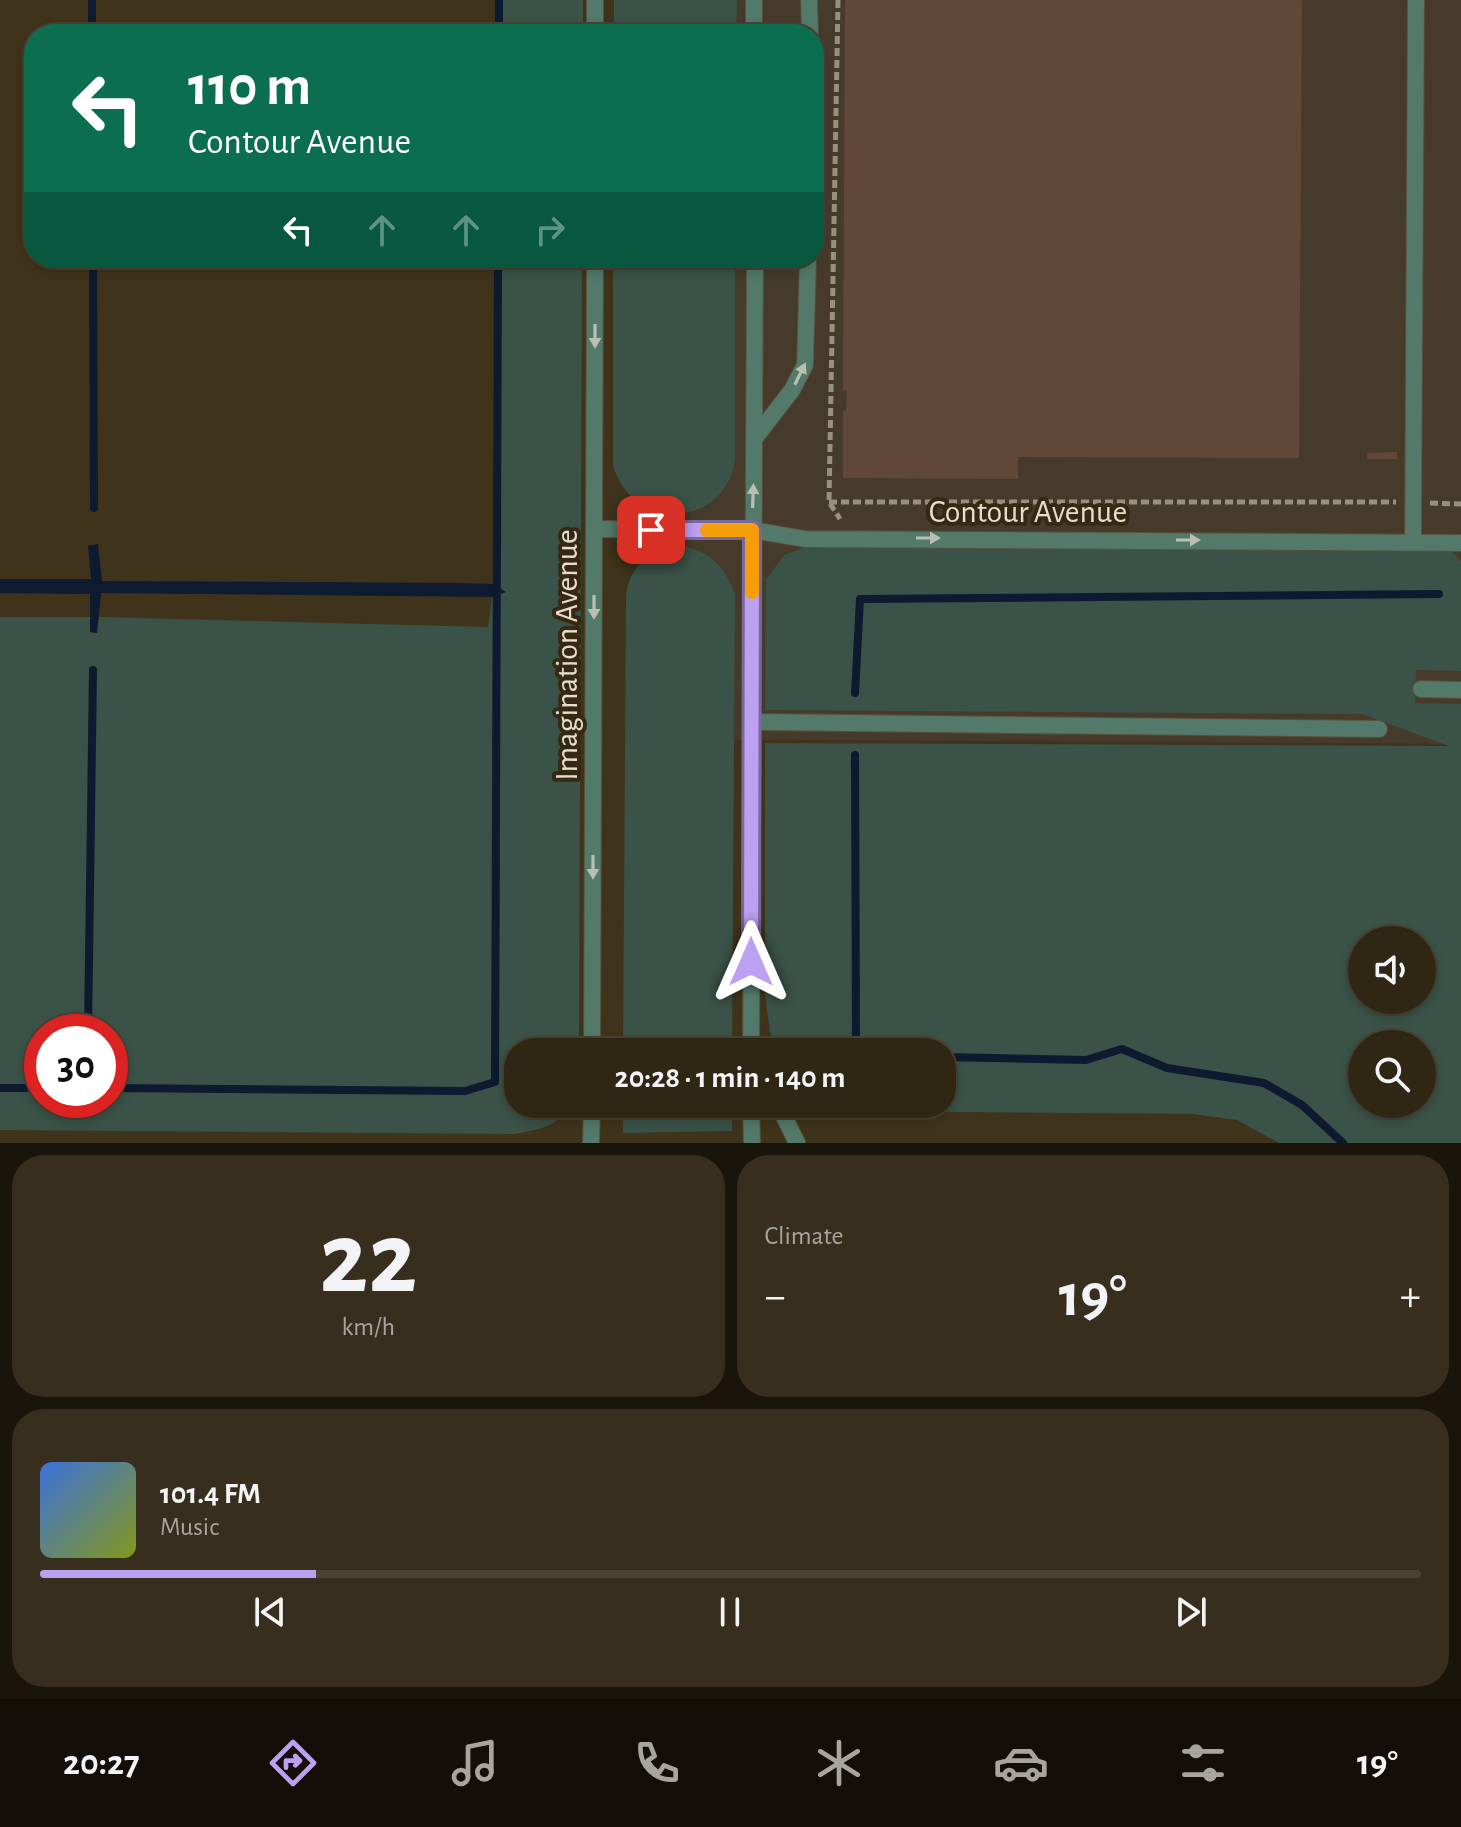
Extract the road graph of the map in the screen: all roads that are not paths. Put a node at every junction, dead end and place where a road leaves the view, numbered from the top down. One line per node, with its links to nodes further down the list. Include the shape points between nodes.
1 (595, 0): 5 (street)
2 (754, 0): 6 (street)
3 (809, 0): 7 (street)
4 (1416, 0): 14 (street)
5 (595, 24)
6 (754, 24)
7 (810, 24)
8 (595, 268): 12 (street, Imagination Avenue, one-way to 12)
9 (755, 268): 11 (street)
10 (808, 268): 11 (street, one-way to 10, via 805,365)
11 (755, 438): 13 (street, one-way to 11)
12 (595, 529): 13 (street, Contour Avenue); 20 (street, Imagination Avenue, one-way to 20)
13 (752, 530): 14 (street, Contour Avenue, one-way to 14, via 805,539); 18 (street)
14 (1413, 542): 15 (street, Contour Avenue)
15 (1461, 543)
16 (1421, 689): 17 (street)
17 (1461, 690)
18 (752, 722): 19 (street); 21 (street)
19 (1379, 729)
20 (592, 1038)
21 (751, 1038)
22 (592, 1118): 25 (street)
23 (751, 1118): 26 (street)
24 (785, 1118): 27 (street)
25 (591, 1143)
26 (752, 1143)
27 (797, 1143)

